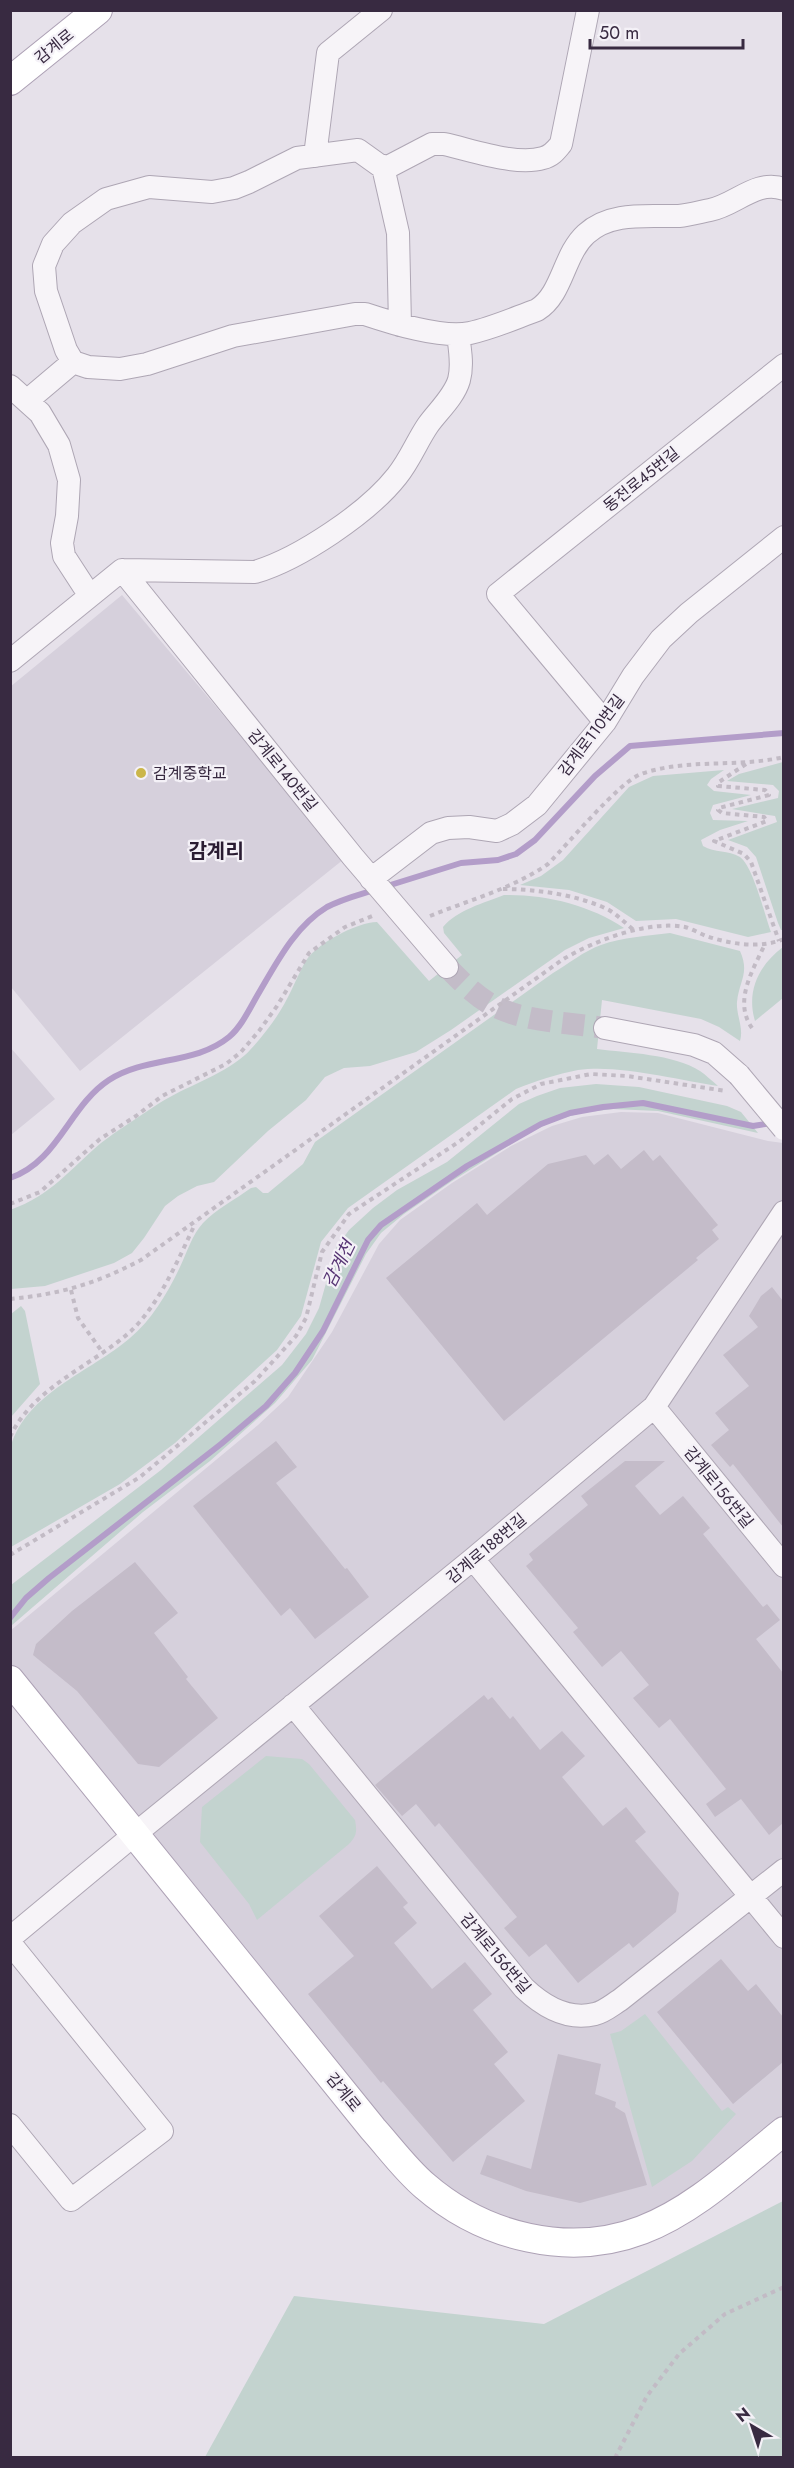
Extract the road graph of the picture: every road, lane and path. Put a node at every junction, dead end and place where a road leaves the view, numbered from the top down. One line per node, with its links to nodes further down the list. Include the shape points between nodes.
1 (98, 10): 4 (main road, 감계로)
2 (381, 10): 5 (street, via 328,53)
3 (588, 10): 6 (street, via 561,144 555,153 525,161 432,144)
4 (10, 81)
5 (315, 156): 6 (street, via 358,150); 10 (street, via 297,158 234,188 212,192 149,188 123,194 106,199 72,223 53,244 44,266 46,291)
6 (383, 167): 8 (street, via 398,233)
7 (783, 189): 9 (street, via 767,186 716,209 604,222 586,234 569,255 546,304)
8 (400, 325): 9 (street); 10 (street, via 355,314 233,336 120,369)
9 (458, 335): 14 (street, via 461,365 457,386 396,477 332,532 274,567 255,572)
10 (73, 362): 12 (street)
11 (783, 364): 17 (street, 동전로45번길, via 498,594)
12 (19, 393): 15 (street, via 51,428 65,462 69,480 64,556)
13 (783, 537): 17 (street, 감계로110번길, via 689,612 662,639)
14 (122, 570): 15 (street); 20 (street, 감계로140번길)
15 (90, 596): 16 (street)
16 (10, 661)
17 (605, 722): 20 (street, 감계로110번길, via 537,805 512,824 496,831 470,827 430,833)
18 (783, 757): 19 (path)
19 (746, 764): 21 (path, via 680,766 640,774 622,785 548,864 520,882); 25 (path, via 718,786 765,790 769,795 718,810 764,817 767,821 714,841 751,861)
20 (371, 879): 22 (street, 감계로140번길)
21 (499, 889): 23 (path); 24 (path, via 533,891 595,905 609,910)
22 (395, 908): 23 (street, 감계로140번길); 32 (path, via 345,927 309,953 259,1031 226,1064 162,1096 100,1139 40,1192)
23 (412, 927): 27 (street, 감계로140번길)
24 (635, 931): 26 (path, via 647,927 685,927 729,942); 34 (path, via 590,945 562,960)
25 (781, 940): 26 (path)
26 (765, 944): 29 (path, via 744,997 747,1022)
27 (447, 967)
28 (605, 1028): 30 (street, bridge, via 694,1045 714,1053)
29 (752, 1028)
30 (759, 1098): 31 (street, bridge); 40 (path, via 627,1076 591,1074 541,1084 512,1099 460,1142 349,1214 322,1252 306,1318 296,1336 255,1381 140,1478)
31 (783, 1129)
32 (10, 1204)
33 (783, 1212): 38 (street, 감계로188번길)
34 (196, 1222): 35 (path, via 141,1260); 37 (path, via 177,1263 143,1318)
35 (71, 1290): 36 (path); 37 (path, via 78,1318)
36 (10, 1299)
37 (103, 1353): 39 (path, via 26,1411)
38 (654, 1407): 41 (street, 감계로188번길); 42 (street, 감계로156번길)
39 (10, 1437)
40 (10, 1555)
41 (473, 1560): 44 (street, 감계로188번길); 47 (street)
42 (783, 1566)
43 (14, 1683): 45 (main road, 감계로)
44 (293, 1705): 45 (street, 감계로188번길); 47 (street, 감계로156번길, via 524,1988 556,2012 596,2014 620,2001)
45 (135, 1834): 49 (street, 감계로188번길); 52 (main road, 감계로, via 401,2161 424,2186 470,2216 549,2242 588,2244 608,2240 669,2218)
46 (783, 1870): 47 (street, 감계로156번길)
47 (751, 1897): 48 (street)
48 (783, 1936)
49 (10, 1938)
50 (10, 1943): 51 (street, via 162,2131 71,2200)
51 (10, 2126)
52 (783, 2131)
53 (783, 2287): 54 (path, via 725,2314 679,2354 647,2396)
54 (615, 2457)

